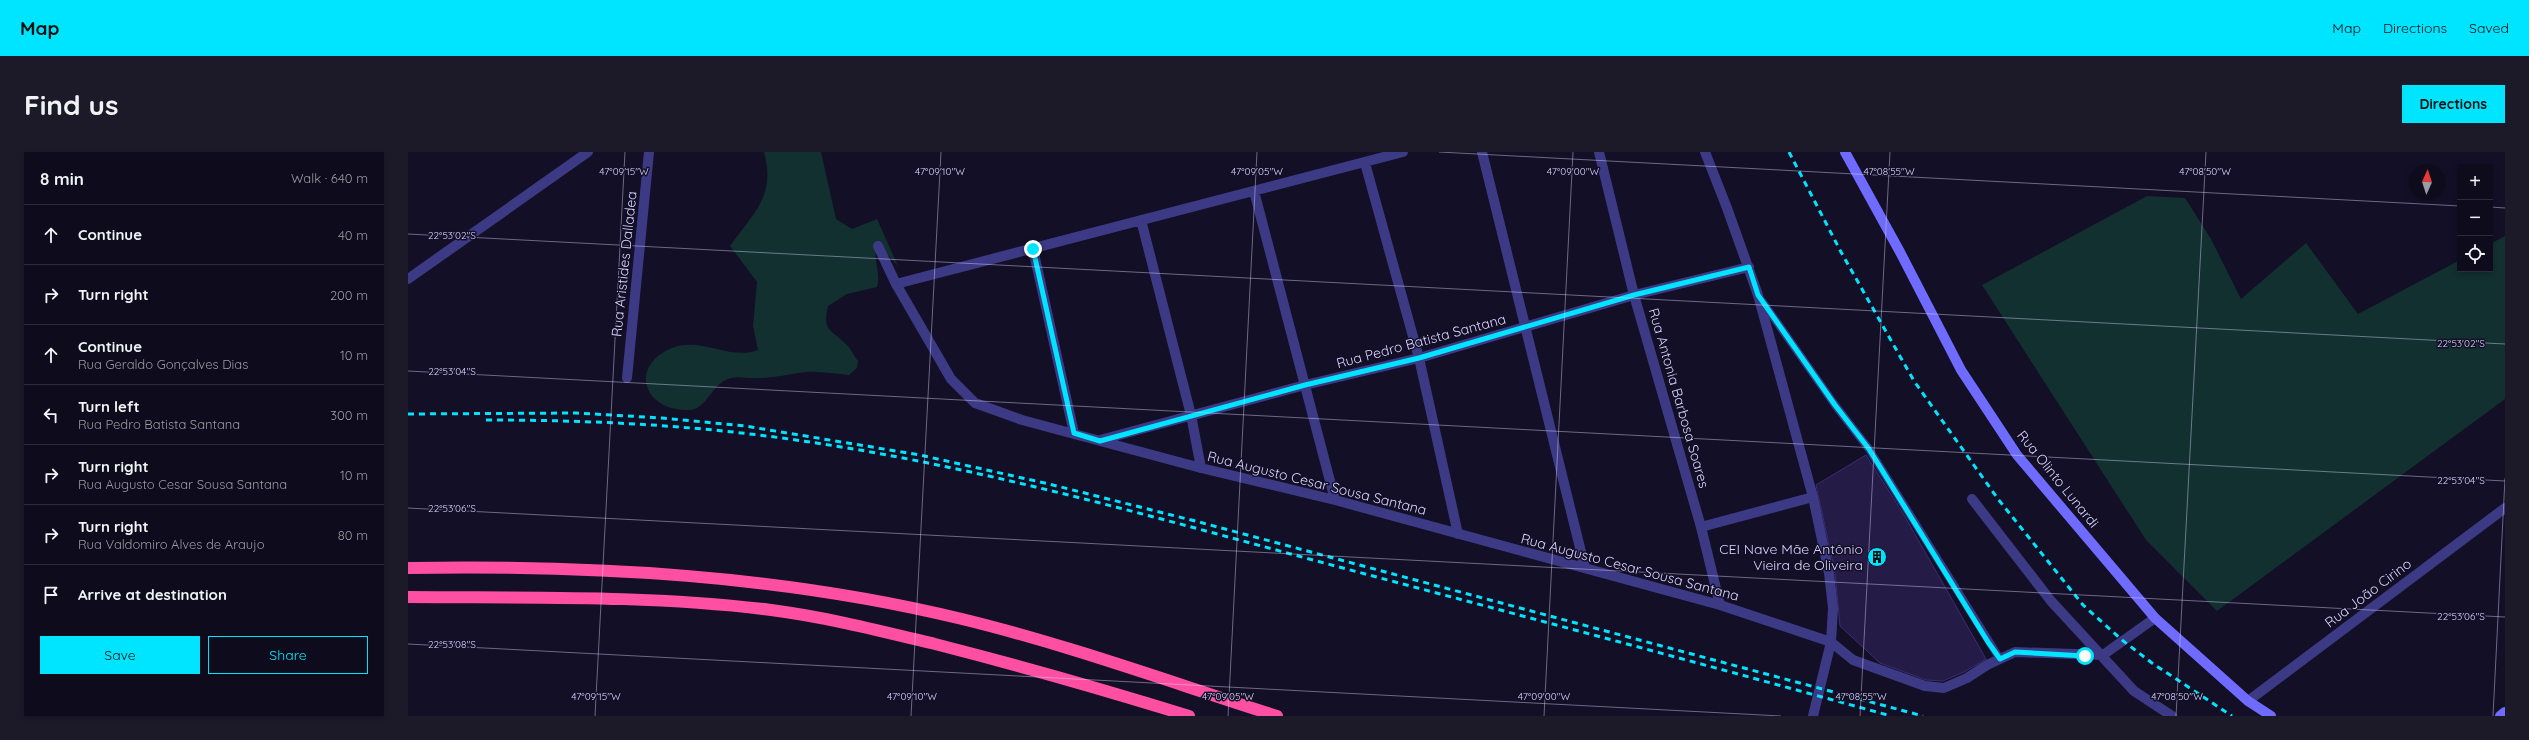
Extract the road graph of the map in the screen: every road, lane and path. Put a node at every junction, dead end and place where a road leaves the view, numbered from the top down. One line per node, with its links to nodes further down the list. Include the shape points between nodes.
1 (588, 152): 14 (street)
2 (649, 152): 20 (street, Rua Aristides Dalladea)
3 (1403, 152): 8 (street)
4 (1482, 152): 18 (street)
5 (1599, 152): 16 (street, Rua Antonia Barbosa Soares)
6 (1705, 152): 13 (street)
7 (1845, 152): 36 (street, Rua Olinto Lunardi, via 1961,370 2017,455)
8 (1365, 163): 9 (street); 19 (street)
9 (1254, 191): 10 (street); 21 (street)
10 (1141, 220): 12 (street); 22 (street)
11 (878, 246): 15 (street, Rua Augusto Cesar Sousa Santana)
12 (1033, 249): 15 (street); 23 (street)
13 (1749, 267): 16 (street, Rua Pedro Batista Santana); 17 (street)
14 (408, 279)
15 (896, 284): 23 (street, Rua Augusto Cesar Sousa Santana, via 951,379 975,403 1022,420)
16 (1634, 295): 18 (street, Rua Pedro Batista Santana); 30 (street, Rua Antonia Barbosa Soares)
17 (1758, 295): 26 (street); 39 (lane, via 1869,449)
18 (1526, 328): 19 (street, Rua Pedro Batista Santana); 33 (street)
19 (1419, 358): 21 (street, Rua Pedro Batista Santana); 31 (street)
20 (627, 378)
21 (1305, 385): 22 (street, Rua Pedro Batista Santana); 28 (street)
22 (1191, 415): 24 (street, Rua Pedro Batista Santana); 25 (street)
23 (1074, 433): 24 (street, Rua Augusto Cesar Sousa Santana)
24 (1100, 441): 25 (street, Rua Augusto Cesar Sousa Santana)
25 (1201, 468): 28 (street, Rua Augusto Cesar Sousa Santana)
26 (1813, 497): 30 (street); 37 (street, via 1829,573 1833,608)
27 (1972, 499): 38 (street, via 2051,601)
28 (1335, 500): 31 (street, Rua Augusto Cesar Sousa Santana)
29 (2505, 508): 40 (street, Rua João Cirino)
30 (1701, 527): 35 (street, Rua Antonia Barbosa Soares)
31 (1458, 534): 33 (street, Rua Augusto Cesar Sousa Santana)
32 (408, 568): 43 (highway, via 566,568 646,572 817,591 963,619 1068,649)
33 (1585, 568): 35 (street, Rua Augusto Cesar Sousa Santana)
34 (408, 598): 42 (highway, via 664,600 771,610 886,632 959,650 1053,674)
35 (1720, 605): 37 (street, Rua Augusto Cesar Sousa Santana)
36 (2155, 618): 38 (street); 40 (street, Rua Olinto Lunardi)
37 (1831, 642): 39 (street, via 1853,660 1918,684 1944,688); 44 (street)
38 (2103, 655): 39 (street, via 2015,652); 45 (street, via 2134,691)
39 (2000, 659)
40 (2248, 700): 46 (street, Rua Olinto Lunardi)
41 (2505, 712): 47 (street)
42 (1189, 716)
43 (1278, 716)
44 (1813, 716)
45 (2172, 716)
46 (2271, 716)
47 (2500, 716)

